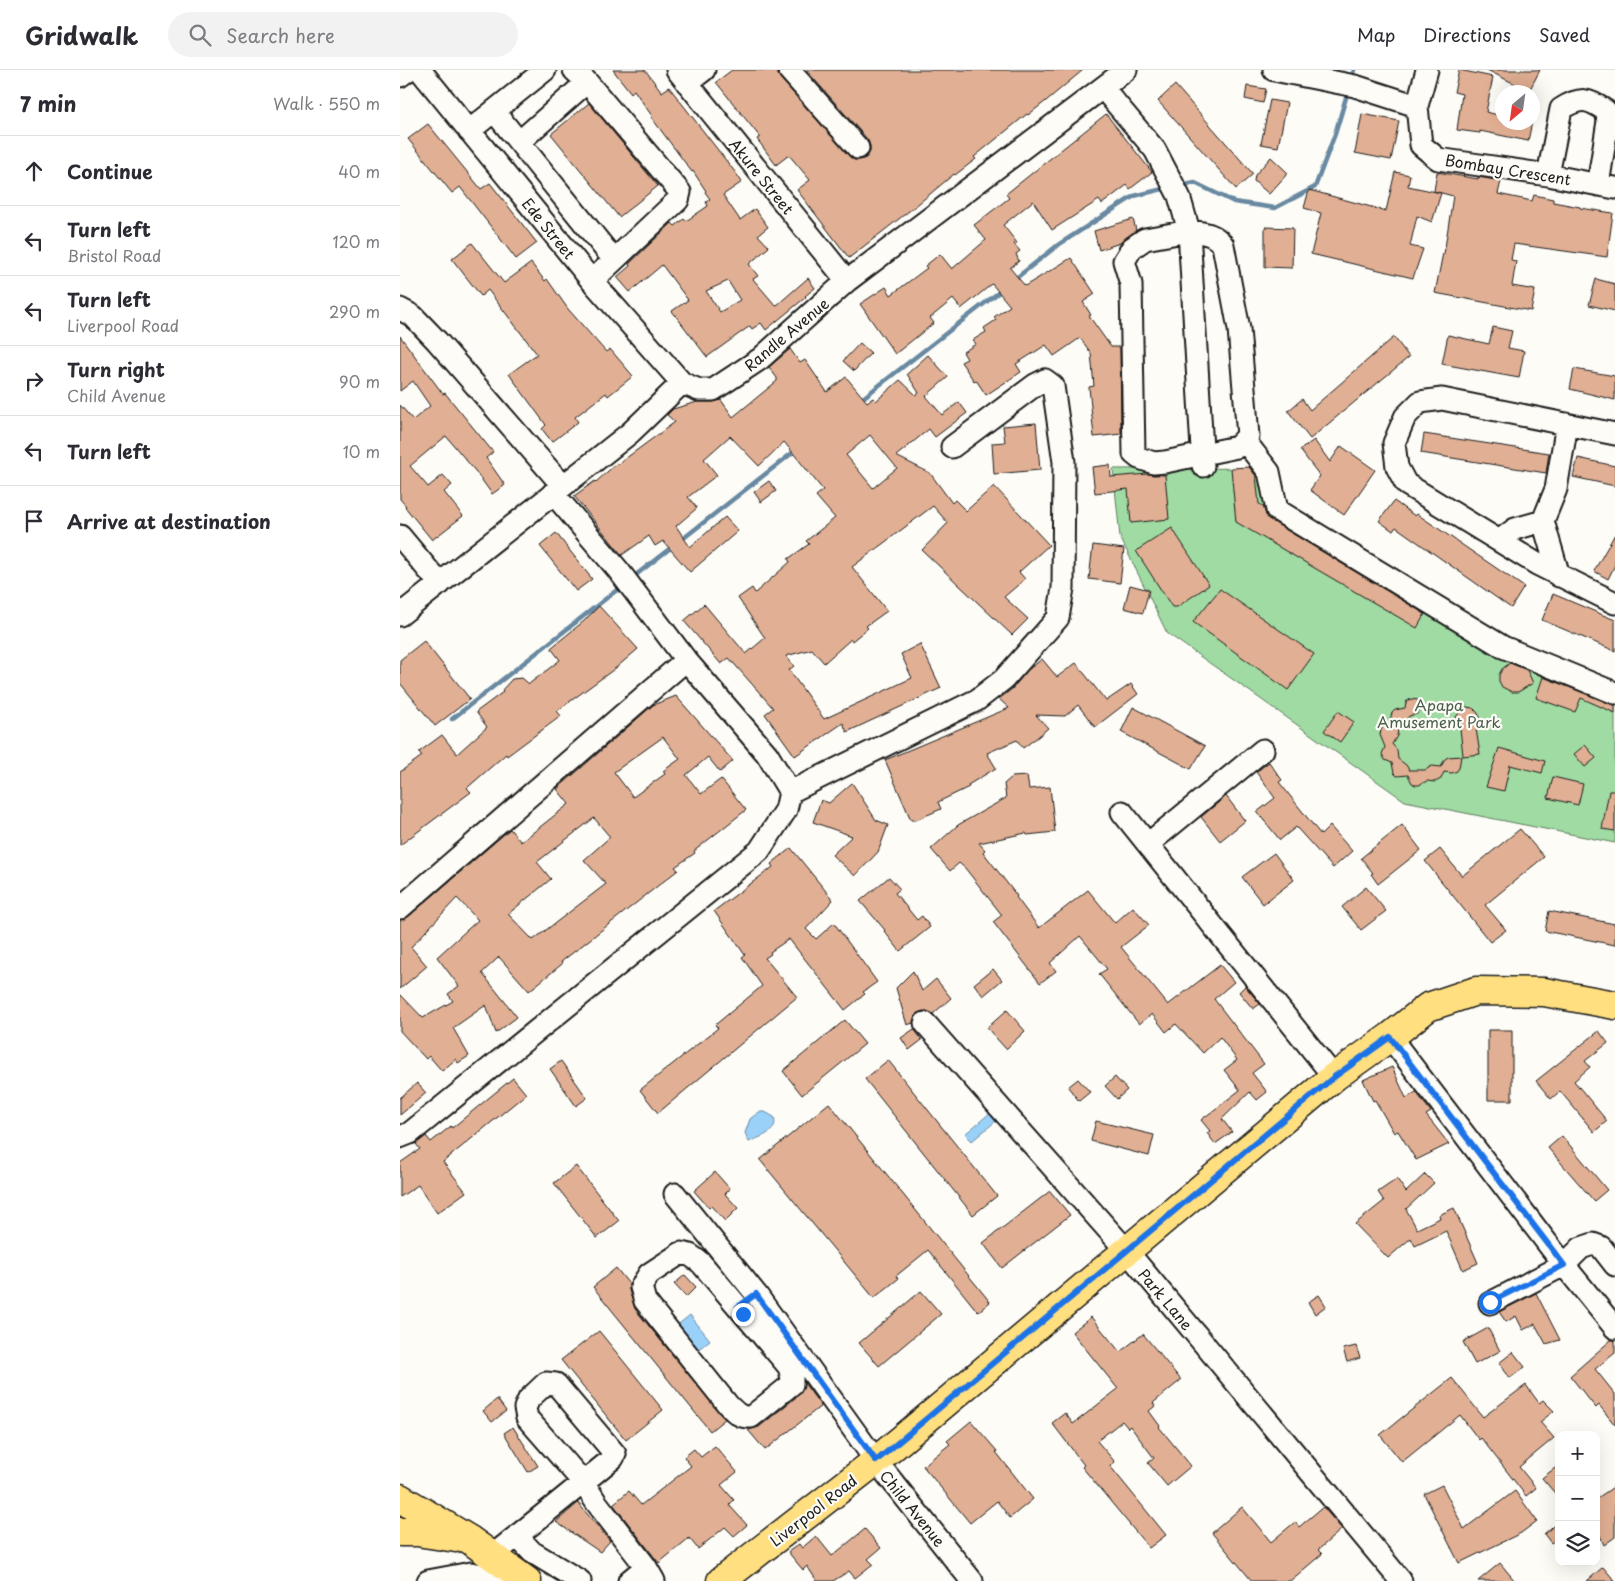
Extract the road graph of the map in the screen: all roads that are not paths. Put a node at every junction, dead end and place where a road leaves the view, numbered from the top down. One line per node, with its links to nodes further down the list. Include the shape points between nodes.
1 (408, 70): 9 (street)
2 (420, 70): 15 (street, Ede Street)
3 (544, 70): 14 (street)
4 (704, 70): 11 (street)
5 (789, 70): 17 (street)
6 (1126, 70): 12 (street, Randle Avenue)
7 (1274, 70): 13 (street, via 1355,86)
8 (1427, 70): 13 (street, Bombay Crescent)
9 (400, 76)
10 (580, 76): 16 (street); 21 (street, via 680,192 678,200)
11 (682, 77): 23 (street, Akure Street)
12 (1103, 88): 20 (street, via 1155,150 1179,196); 23 (street, Randle Avenue)
13 (1417, 106): 18 (street, Bombay Crescent, via 1421,145 1438,158)
14 (494, 111): 15 (street); 16 (street)
15 (469, 131): 22 (street, Ede Street)
16 (519, 142): 21 (street)
17 (858, 148)
18 (1548, 175): 19 (street, Bombay Crescent); 19 (street, via 1561,109 1574,100 1594,102 1606,111 1608,121)
19 (1606, 186)
20 (1189, 231): 28 (street, via 1208,233 1223,245 1239,329 1248,436); 30 (street); 30 (street, via 1145,239 1132,248 1124,261 1131,284 1134,454 1154,463)
21 (614, 260): 22 (street)
22 (592, 281): 25 (street, Ede Street)
23 (847, 282): 25 (street, Randle Avenue, via 760,359 713,390 699,390)
24 (400, 309): 31 (street, via 412,316 437,341)
25 (682, 383): 31 (street, via 630,433)
26 (1567, 424): 27 (street); 32 (street, via 1556,489); 34 (street, via 1442,399 1420,402 1405,417 1394,442 1397,467 1406,484)
27 (1615, 434)
28 (1245, 441): 30 (street); 40 (street, via 1269,472 1277,510 1503,647)
29 (952, 447): 42 (street, via 1035,385 1045,380 1053,386 1064,462 1063,588 1058,618 1004,679 977,700)
30 (1202, 460)
31 (558, 490): 36 (street); 39 (street)
32 (1543, 521): 34 (street, via 1515,528); 35 (street)
33 (400, 536): 36 (street)
34 (1499, 541): 35 (street)
35 (1559, 576): 37 (street)
36 (440, 584): 38 (street)
37 (1615, 603)
38 (400, 615)
39 (686, 660): 42 (street, via 767,754); 45 (street)
40 (1615, 693)
41 (1263, 750): 44 (street)
42 (790, 792): 50 (street, via 786,810 759,851 410,1133)
43 (1122, 812): 44 (street)
44 (1148, 844): 49 (street)
45 (400, 908)
46 (1615, 1005): 48 (main road, Liverpool Road, via 1544,992 1476,991 1428,1007)
47 (925, 1023): 52 (street, Park Lane)
48 (1390, 1037): 49 (main road, Liverpool Road); 53 (street)
49 (1334, 1077): 52 (main road, Liverpool Road)
50 (400, 1137)
51 (675, 1194): 55 (street, Child Avenue)
52 (1126, 1250): 59 (main road, Liverpool Road); 74 (street, Park Lane)
53 (1564, 1265): 54 (street, via 1581,1248 1592,1244 1601,1247); 56 (street); 58 (street)
54 (1615, 1265)
55 (756, 1294): 57 (street); 59 (street, Child Avenue)
56 (1490, 1302)
57 (738, 1307): 57 (street, via 700,1263 681,1253 649,1274 641,1287 645,1301 720,1396 739,1416 746,1418 784,1392 792,1384 792,1378 789,1367)
58 (1615, 1328)
59 (876, 1461): 72 (main road, Liverpool Road); 73 (street, Child Avenue)
60 (584, 1482): 60 (street, via 527,1418 525,1408 528,1399 546,1383 556,1384 615,1454); 63 (street); 66 (street)
61 (400, 1498): 64 (main road)
62 (400, 1532): 64 (main road)
63 (517, 1536): 65 (street); 70 (street, via 532,1552)
64 (470, 1540): 65 (main road)
65 (492, 1556): 69 (main road)
66 (650, 1574): 71 (street)
67 (428, 1581): 68 (street, via 471,1573)
68 (517, 1581)
69 (527, 1581)
70 (580, 1581)
71 (629, 1581)
72 (721, 1581)
73 (972, 1581)
74 (1401, 1581)

